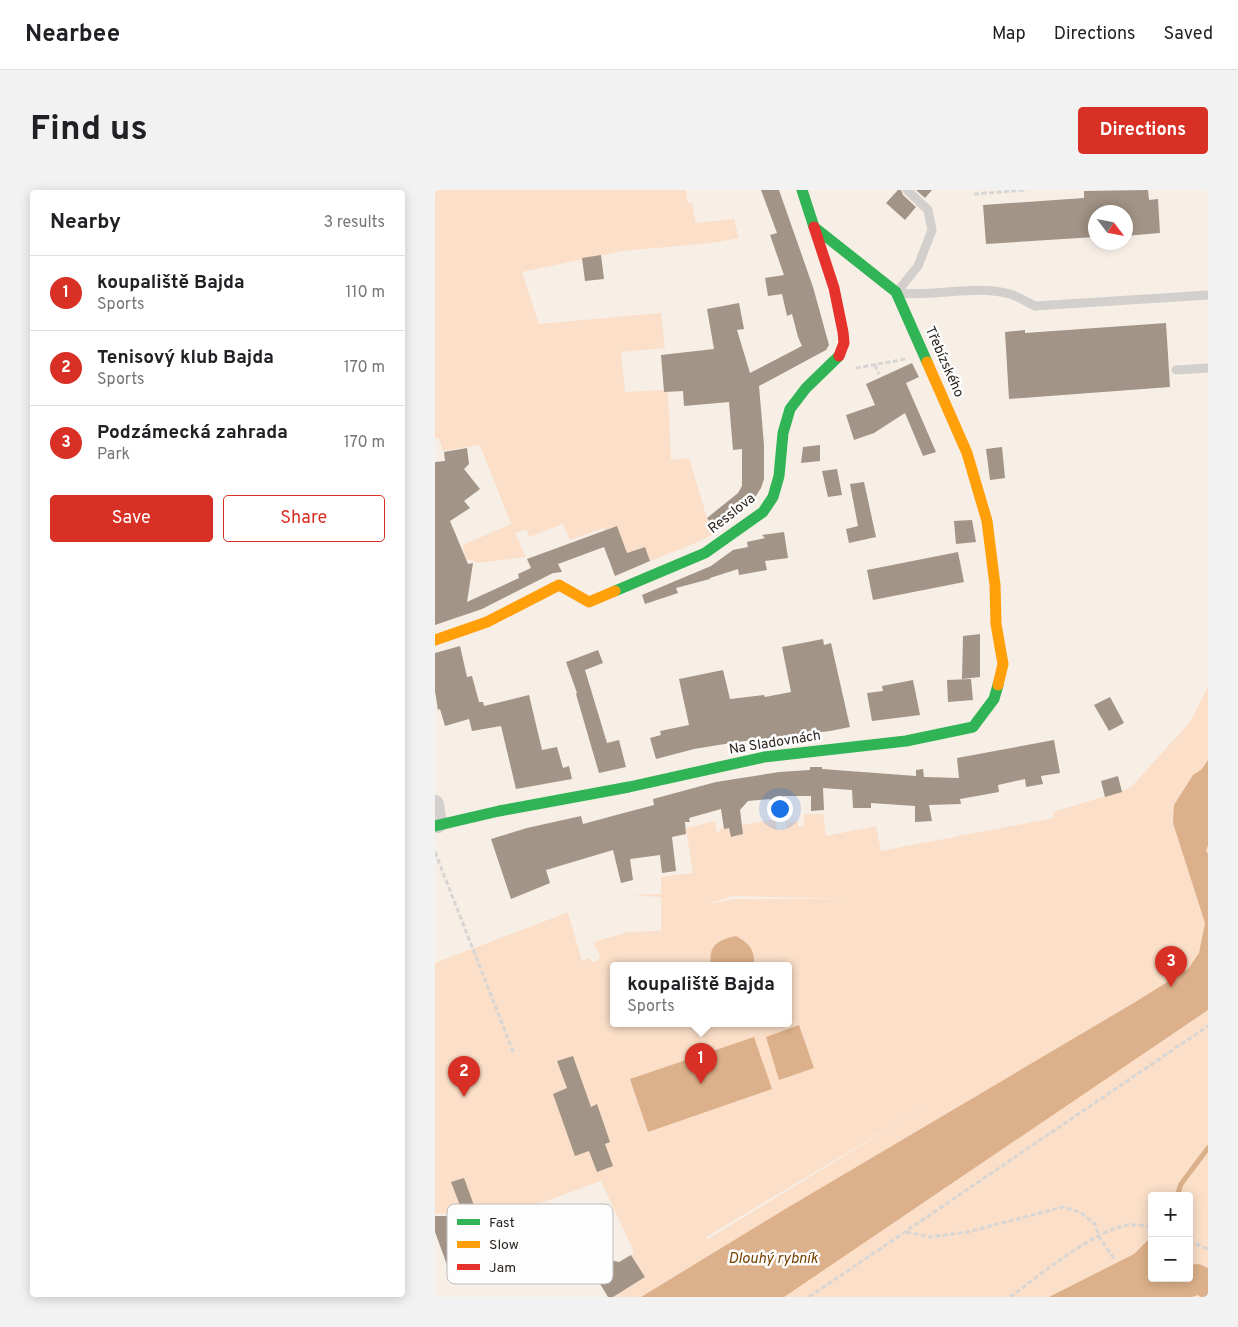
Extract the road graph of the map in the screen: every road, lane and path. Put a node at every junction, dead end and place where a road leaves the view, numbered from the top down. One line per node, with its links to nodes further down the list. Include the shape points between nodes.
1 (802, 190): 5 (street)
2 (907, 190): 6 (lane, via 928,210 932,230 918,266)
3 (1027, 190): 4 (path)
4 (975, 194)
5 (814, 227): 6 (street, Třebízského); 15 (street, Resslova, via 834,288 844,343 838,358 789,409 779,476 773,497 763,512 705,552 589,602 559,585 487,622)
6 (897, 292): 7 (lane, via 985,290 1011,295 1035,306); 14 (street, Třebízského, via 967,453 987,521)
7 (1208, 295)
8 (909, 359): 9 (path)
9 (875, 365): 11 (path); 13 (path)
10 (1208, 368): 12 (lane)
11 (852, 369)
12 (1177, 370)
13 (879, 374)
14 (995, 585): 17 (street, Na Sladovnách, via 996,624 1003,664 995,699 973,727 906,741 764,757)
15 (435, 640)
16 (435, 804): 17 (street)
17 (437, 825)
18 (435, 852): 20 (path)
19 (1208, 1026): 22 (path)
20 (514, 1054)
21 (1148, 1226): 23 (path, via 1130,1224)
22 (905, 1231): 23 (path, via 930,1237 967,1232 1063,1207 1080,1212 1095,1224); 27 (path)
23 (1099, 1236): 26 (path); 28 (path)
24 (1193, 1242): 25 (path)
25 (1208, 1248)
26 (1115, 1260)
27 (809, 1297)
28 (1010, 1297)

